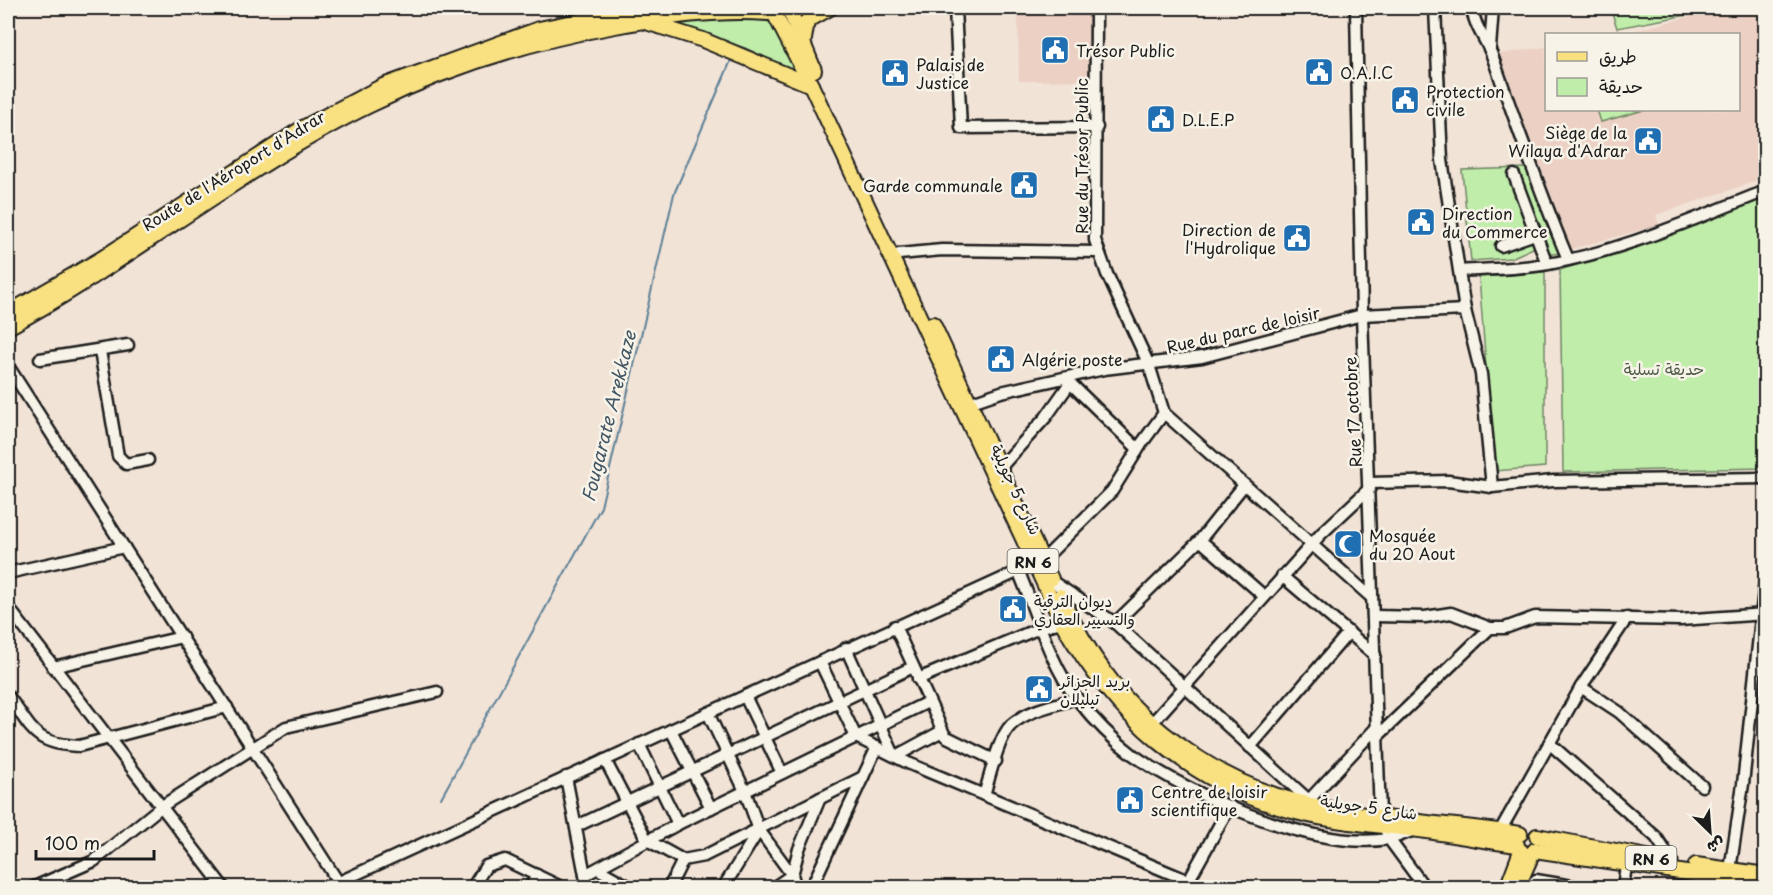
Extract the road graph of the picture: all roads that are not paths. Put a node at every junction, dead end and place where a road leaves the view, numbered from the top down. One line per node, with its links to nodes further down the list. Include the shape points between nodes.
1 (830, 8): 13 (main road, via 807,21)
2 (955, 8): 16 (street, via 961,128)
3 (1096, 8): 16 (street, Rue du Trésor Public)
4 (1356, 8): 29 (street, Rue 17 octobre)
5 (1435, 8): 26 (street, via 1442,160)
6 (1472, 8): 14 (street, via 1474,21)
7 (1493, 8): 14 (street)
8 (791, 9): 10 (main road); 13 (main road, شارع 5 جويلية / RN 6)
9 (641, 12): 10 (main road, Route de l'Aéroport d'Adrar); 11 (main road, Route de l'Aéroport d'Adrar); 12 (main road, Route de l'Aéroport d'Adrar); 15 (main road)
10 (770, 12): 15 (main road, شارع 5 جويلية / RN 6)
11 (594, 15): 12 (main road); 28 (main road, Route de l'Aéroport d'Adrar, via 528,32 383,86 301,129 101,259)
12 (597, 29): 30 (main road, Route de l'Aéroport d'Adrar, via 477,61 368,106 287,151 142,247)
13 (804, 45): 19 (main road, شارع 5 جويلية / RN 6)
14 (1490, 48): 24 (street, via 1544,203)
15 (812, 85): 19 (main road, شارع 5 جويلية / RN 6)
16 (1097, 127): 22 (street, Rue du Trésor Public, via 1094,229)
17 (1514, 174): 20 (street)
18 (1766, 190): 24 (street, via 1653,234)
19 (875, 212): 23 (main road, شارع 5 جويلية / RN 6); 37 (main road, شارع 5 جويلية / RN 6)
20 (1535, 234): 21 (street); 25 (street)
21 (1501, 246)
22 (1098, 252): 23 (street, via 942,249); 34 (street, Rue du Trésor Public)
23 (899, 254): 37 (main road, شارع 5 جويلية / RN 6)
24 (1568, 259): 25 (street)
25 (1547, 264): 26 (street)
26 (1461, 271): 27 (street)
27 (1465, 310): 29 (street, Rue du parc de loisir); 45 (street, via 1481,374)
28 (8, 313)
29 (1362, 315): 34 (street, Rue du parc de loisir, via 1202,357); 44 (street, Rue 17 octobre)
30 (8, 327)
31 (128, 345): 32 (street)
32 (99, 351): 33 (street); 40 (street, via 118,456 126,464)
33 (40, 358)
34 (1149, 365): 36 (street, Rue du parc de loisir, via 1104,369); 38 (street, Rue du Trésor Public)
35 (8, 366): 48 (street)
36 (1067, 381): 37 (street, Rue du parc de loisir); 39 (street); 41 (street, via 1046,417)
37 (965, 404): 41 (main road, شارع 5 جويلية / RN 6); 49 (main road, شارع 5 جويلية / RN 6)
38 (1164, 413): 39 (street); 43 (street)
39 (1138, 448): 49 (street, via 1123,476 1098,507)
40 (148, 460)
41 (1000, 468): 49 (main road, شارع 5 جويلية / RN 6)
42 (1766, 478): 45 (street, via 1553,481)
43 (1244, 484): 46 (street); 47 (street)
44 (1370, 485): 45 (street, via 1448,481); 47 (street); 56 (street, Rue 17 octobre)
45 (1492, 487)
46 (1200, 540): 55 (street); 62 (street)
47 (1313, 544): 53 (street); 56 (street)
48 (124, 547): 52 (street); 67 (street)
49 (1039, 562): 50 (street); 54 (main road, شارع 5 جويلية / RN 6); 61 (main road, شارع 5 جويلية / RN 6)
50 (1018, 570): 63 (street); 64 (street)
51 (1766, 571): 58 (street)
52 (8, 573)
53 (1282, 576): 55 (street); 66 (street)
54 (1053, 582): 62 (street); 86 (main road, شارع 5 جويلية / RN 6, via 1106,674)
55 (1264, 596): 75 (street)
56 (1372, 598): 59 (street, Rue 17 octobre)
57 (8, 607): 71 (street)
58 (1763, 614): 60 (street, via 1680,620); 73 (street)
59 (1374, 616): 65 (street, via 1451,613); 69 (street, Rue 17 octobre)
60 (1628, 618): 65 (street, via 1535,617 1505,628); 76 (street)
61 (1062, 622): 64 (street); 117 (main road, شارع 5 جويلية / RN 6, via 1095,677 1125,711 1188,764 1216,782 1274,806 1331,819)
62 (1115, 623): 75 (street)
63 (895, 627): 68 (street); 72 (street)
64 (1042, 627): 74 (street); 81 (street)
65 (1490, 628): 90 (street)
66 (1349, 632): 69 (street); 98 (street)
67 (182, 637): 71 (street); 84 (street)
68 (846, 648): 70 (street); 77 (street)
69 (1375, 655): 90 (street, Rue 17 octobre)
70 (820, 662): 80 (street); 82 (street)
71 (53, 667): 92 (street)
72 (913, 667): 74 (street); 77 (street)
73 (1760, 674): 130 (street)
74 (918, 679): 83 (street)
75 (1184, 687): 86 (street); 98 (street)
76 (1581, 687): 94 (street); 108 (street, via 1619,712)
77 (865, 688): 82 (street); 87 (street)
78 (437, 692): 96 (street, via 297,724)
79 (8, 696): 92 (street, via 44,741 79,746)
80 (745, 696): 85 (street); 91 (street)
81 (1077, 698): 102 (street, via 1010,726); 115 (street, via 1101,726 1144,762 1180,784)
82 (839, 701): 91 (street); 93 (street)
83 (928, 702): 87 (street); 89 (street)
84 (227, 707): 92 (street); 96 (street)
85 (708, 713): 88 (street); 99 (street)
86 (1153, 722): 113 (main road, شارع 5 جويلية / RN 6, via 1224,773 1274,795)
87 (880, 726): 93 (street); 100 (street)
88 (671, 730): 95 (street); 103 (street)
89 (942, 731): 100 (street); 102 (street, via 948,739)
90 (1378, 732): 113 (street); 117 (street, Rue 17 octobre)
91 (764, 736): 99 (street); 104 (street)
92 (108, 737): 114 (street)
93 (856, 737): 97 (street); 104 (street)
94 (1550, 743): 122 (street); 127 (street, via 1656,837)
95 (639, 744): 101 (street); 107 (street)
96 (253, 747): 114 (street); 136 (street)
97 (877, 747): 100 (street); 106 (street)
98 (1250, 747): 113 (street)
99 (727, 754): 103 (street); 109 (street)
100 (895, 756): 110 (street)
101 (605, 760): 105 (street); 112 (street)
102 (996, 760): 110 (street)
103 (693, 771): 107 (street); 116 (street)
104 (782, 773): 109 (street)
105 (567, 777): 119 (street); 136 (street)
106 (863, 777): 111 (street); 150 (street)
107 (660, 786): 112 (street); 118 (street)
108 (1702, 786)
109 (745, 791): 116 (street); 120 (street)
110 (984, 795): 135 (street)
111 (820, 798): 120 (street); 133 (street)
112 (627, 802): 119 (street); 124 (street)
113 (1311, 802): 117 (main road, شارع 5 جويلية / RN 6)
114 (162, 806): 138 (street, via 94,861); 139 (street)
115 (1230, 806): 123 (street, via 1308,832 1352,839); 135 (street)
116 (711, 808): 118 (street)
117 (1382, 821): 121 (main road, شارع 5 جويلية / RN 6); 122 (main road, شارع 5 جويلية / RN 6); 123 (street)
118 (678, 824): 124 (street)
119 (577, 826): 132 (street)
120 (758, 830): 126 (street, via 705,856); 133 (street); 147 (street)
121 (1415, 830): 123 (street); 125 (main road, شارع 5 جويلية / RN 6)
122 (1500, 831): 125 (main road, شارع 5 جويلية / RN 6)
123 (1389, 839): 151 (street)
124 (647, 840): 126 (street); 129 (street)
125 (1525, 847): 127 (main road, RN 6, via 1539,842 1537,836); 128 (main road, شارع 5 جويلية / RN 6); 152 (main road); 153 (main road)
126 (683, 860): 146 (street)
127 (1672, 861): 130 (main road, RN 6)
128 (1626, 865): 137 (main road, شارع 5 جويلية / RN 6); 156 (street)
129 (598, 868): 132 (street); 145 (street)
130 (1730, 870): 134 (main road, RN 6)
131 (537, 875): 141 (street, via 505,860 494,862 486,866); 142 (street); 143 (street)
132 (585, 875): 144 (street)
133 (792, 875): 148 (street); 149 (street)
134 (1766, 875)
135 (1187, 884)
136 (340, 885): 140 (street)
137 (1766, 885)
138 (32, 888)
139 (224, 888)
140 (326, 888)
141 (472, 888)
142 (530, 888)
143 (563, 888)
144 (588, 888)
145 (632, 888)
146 (669, 888)
147 (723, 888)
148 (773, 888)
149 (796, 888)
150 (811, 888)
151 (1425, 888)
152 (1506, 888)
153 (1517, 888)
154 (1528, 888): 155 (street, via 1536,880)
155 (1584, 888)
156 (1623, 888)

